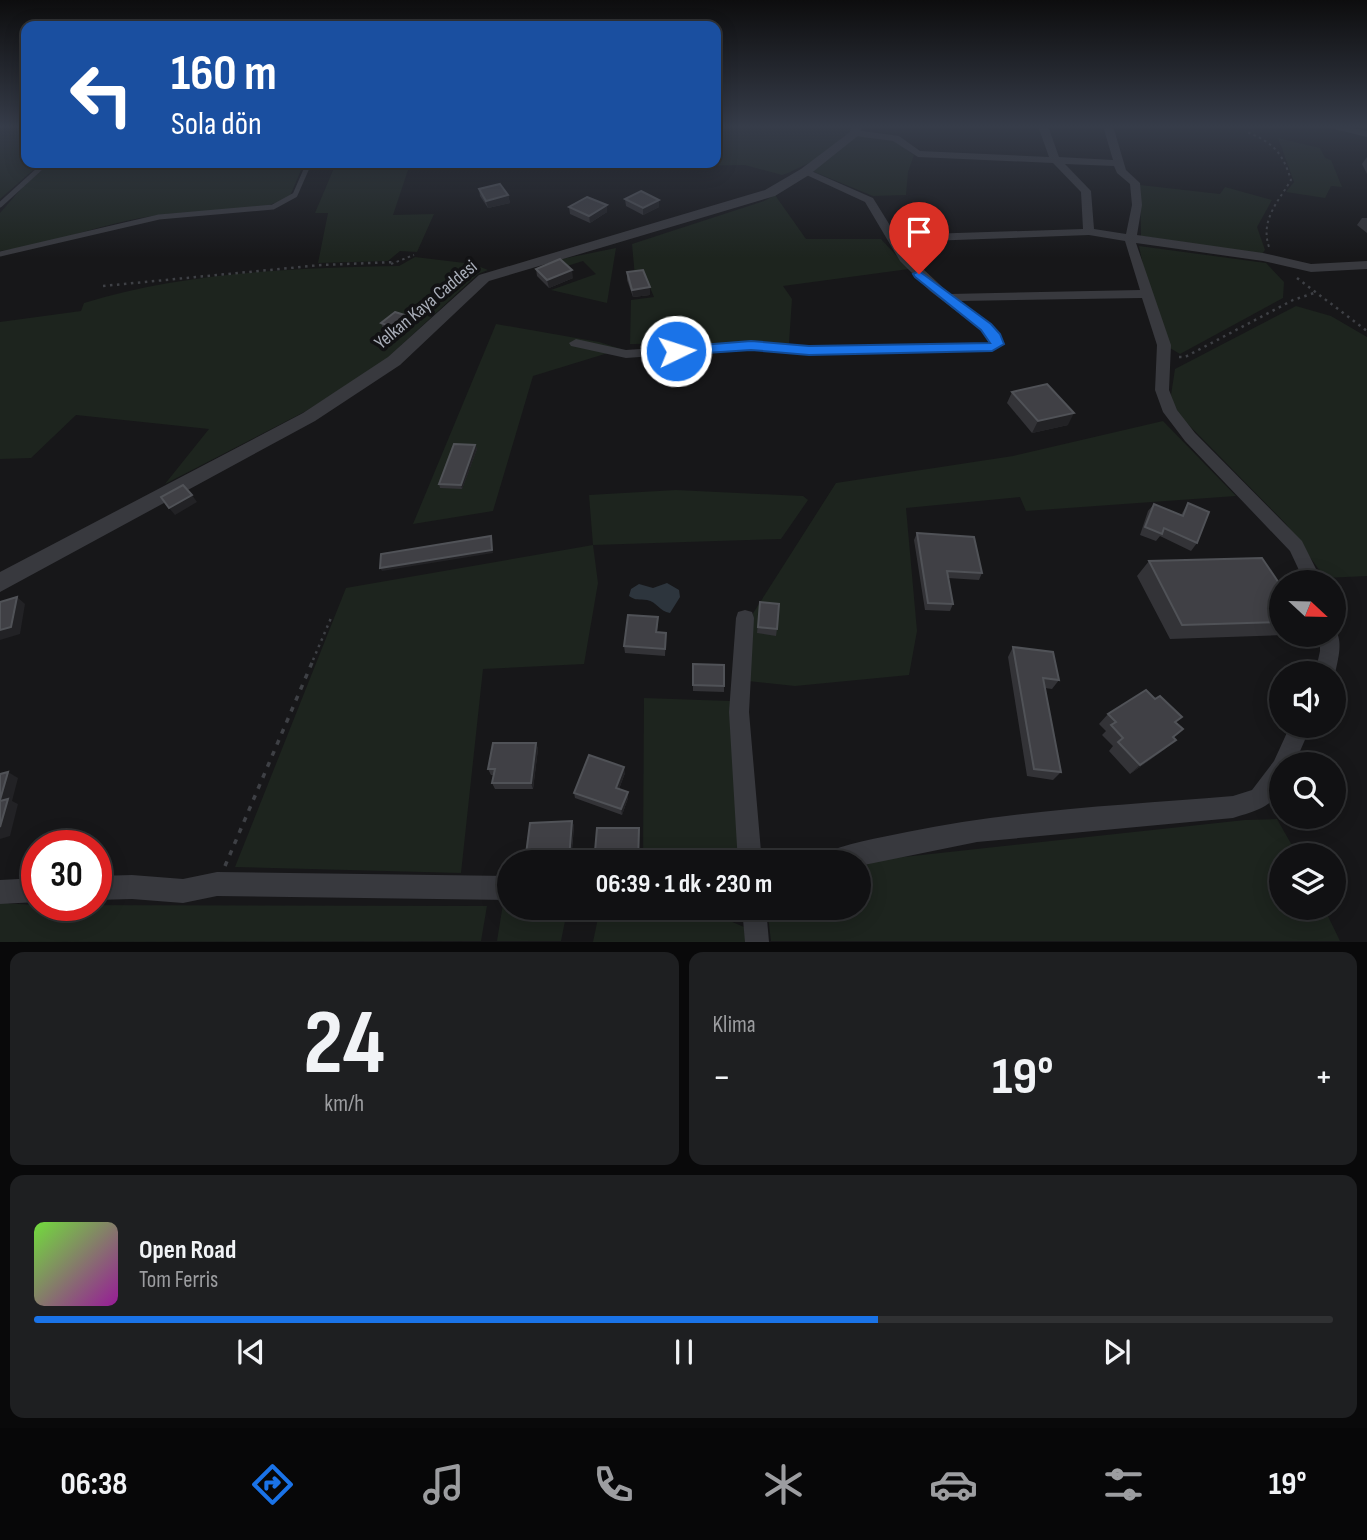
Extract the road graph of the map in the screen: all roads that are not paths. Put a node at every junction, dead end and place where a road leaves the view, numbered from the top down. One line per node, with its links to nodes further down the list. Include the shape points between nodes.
1 (39, 170): 7 (lane)
2 (306, 170): 11 (lane, via 295,195 273,207 159,217)
3 (807, 170): 6 (street, Yelkan Kaya Caddesi)
4 (1066, 170): 8 (street, via 1086,191)
5 (1121, 170): 10 (street, via 1135,183 1137,205)
6 (805, 172): 9 (street, via 869,200); 17 (street, Yelkan Kaya Caddesi, via 770,193 484,278 394,361 309,416)
7 (0, 205)
8 (1089, 232): 9 (street); 10 (street)
9 (892, 239): 14 (street, via 904,258)
10 (1131, 239): 12 (street, via 1327,269); 13 (street)
11 (0, 254)
12 (1367, 265)
13 (1147, 294): 14 (street); 16 (street, via 1164,345 1162,390 1170,412 1296,546)
14 (946, 298): 15 (street, via 986,327 997,344 809,351 751,345 626,354)
15 (576, 343)
16 (1308, 570)
17 (0, 583)
18 (745, 618): 20 (street, via 739,712)
19 (1269, 785): 21 (street, via 1259,799 1233,807 977,831)
20 (749, 850)
21 (867, 850)
22 (112, 888): 23 (street, via 183,891 217,884)
23 (497, 888)
24 (21, 891): 25 (street)
25 (0, 892)
26 (755, 920): 27 (street)
27 (757, 942)

